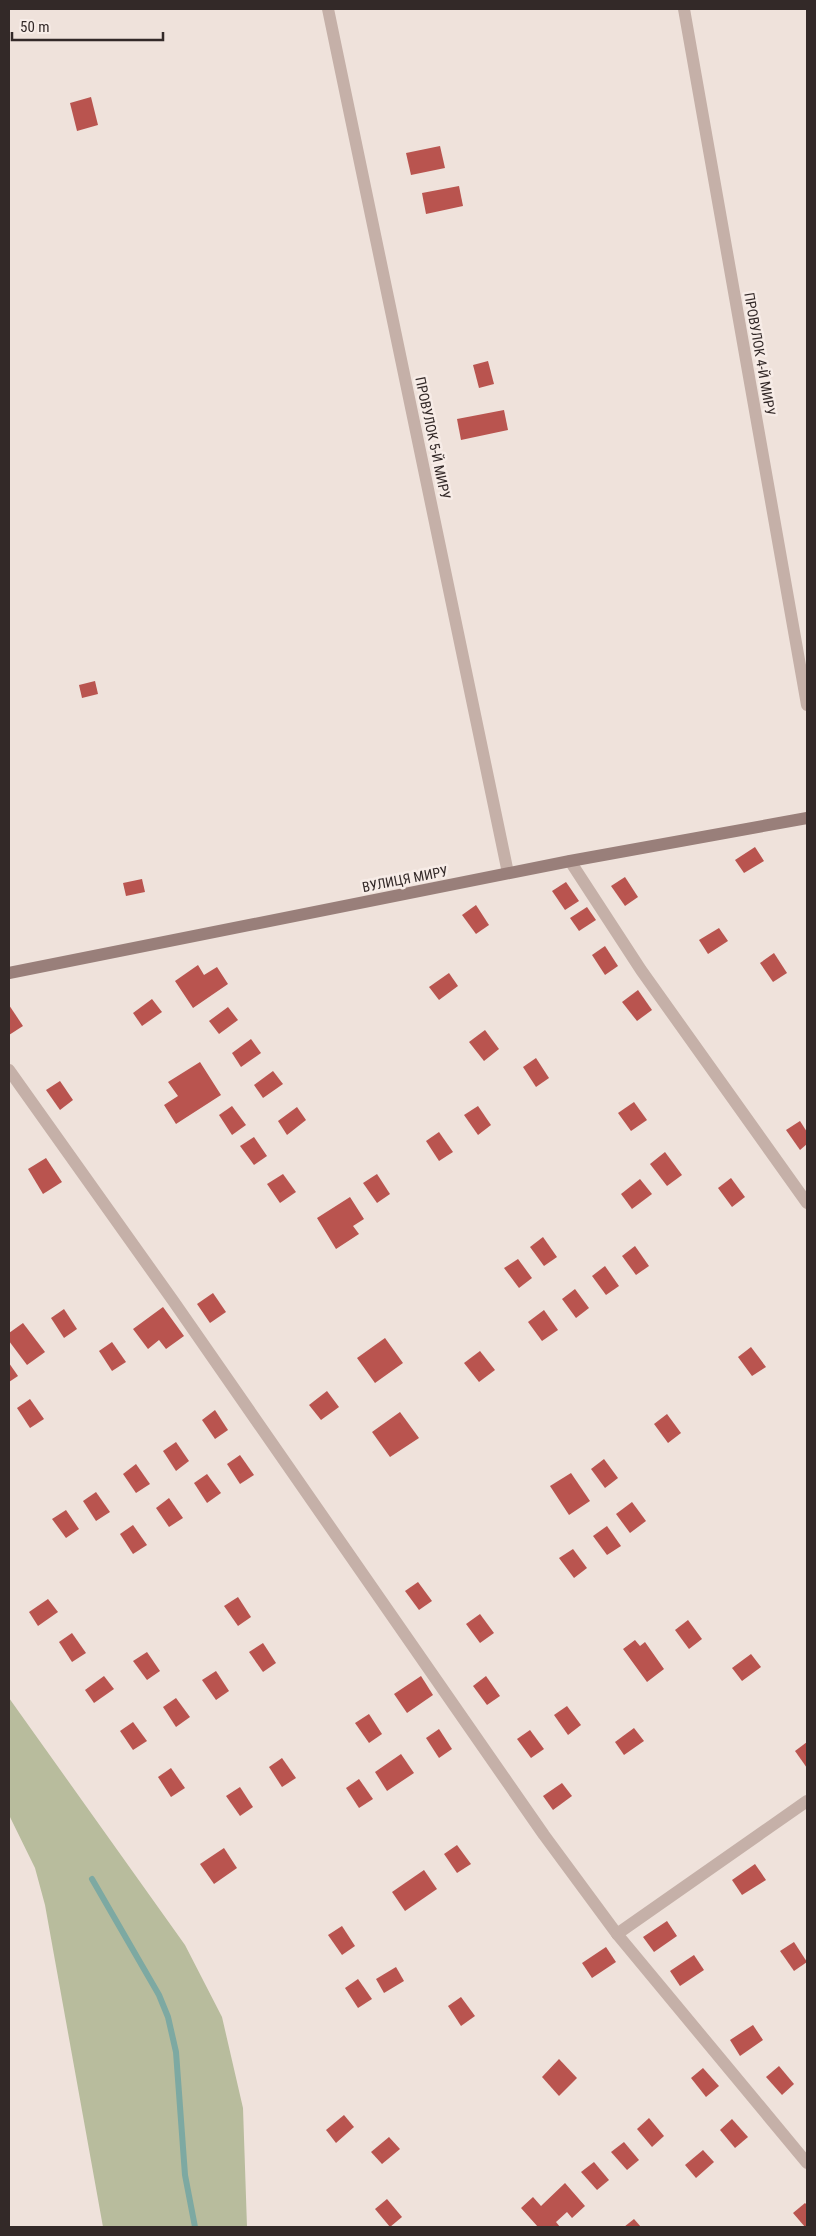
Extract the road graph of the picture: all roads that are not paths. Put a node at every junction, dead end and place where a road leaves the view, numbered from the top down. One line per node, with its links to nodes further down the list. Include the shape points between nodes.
1 (328, 9): 6 (street, ПРОВУЛОК 5-Й МИРУ)
2 (684, 9): 3 (street, ПРОВУЛОК 4-Й МИРУ)
3 (807, 705)
4 (807, 818): 5 (street, ВУЛИЦЯ МИРУ)
5 (570, 861): 6 (street, ВУЛИЦЯ МИРУ); 9 (street, via 641,970)
6 (508, 874): 7 (street, ВУЛИЦЯ МИРУ)
7 (9, 972)
8 (9, 1070): 11 (street, via 544,1835)
9 (807, 1203)
10 (807, 1801): 11 (street)
11 (617, 1934): 12 (street)
12 (807, 2163)

